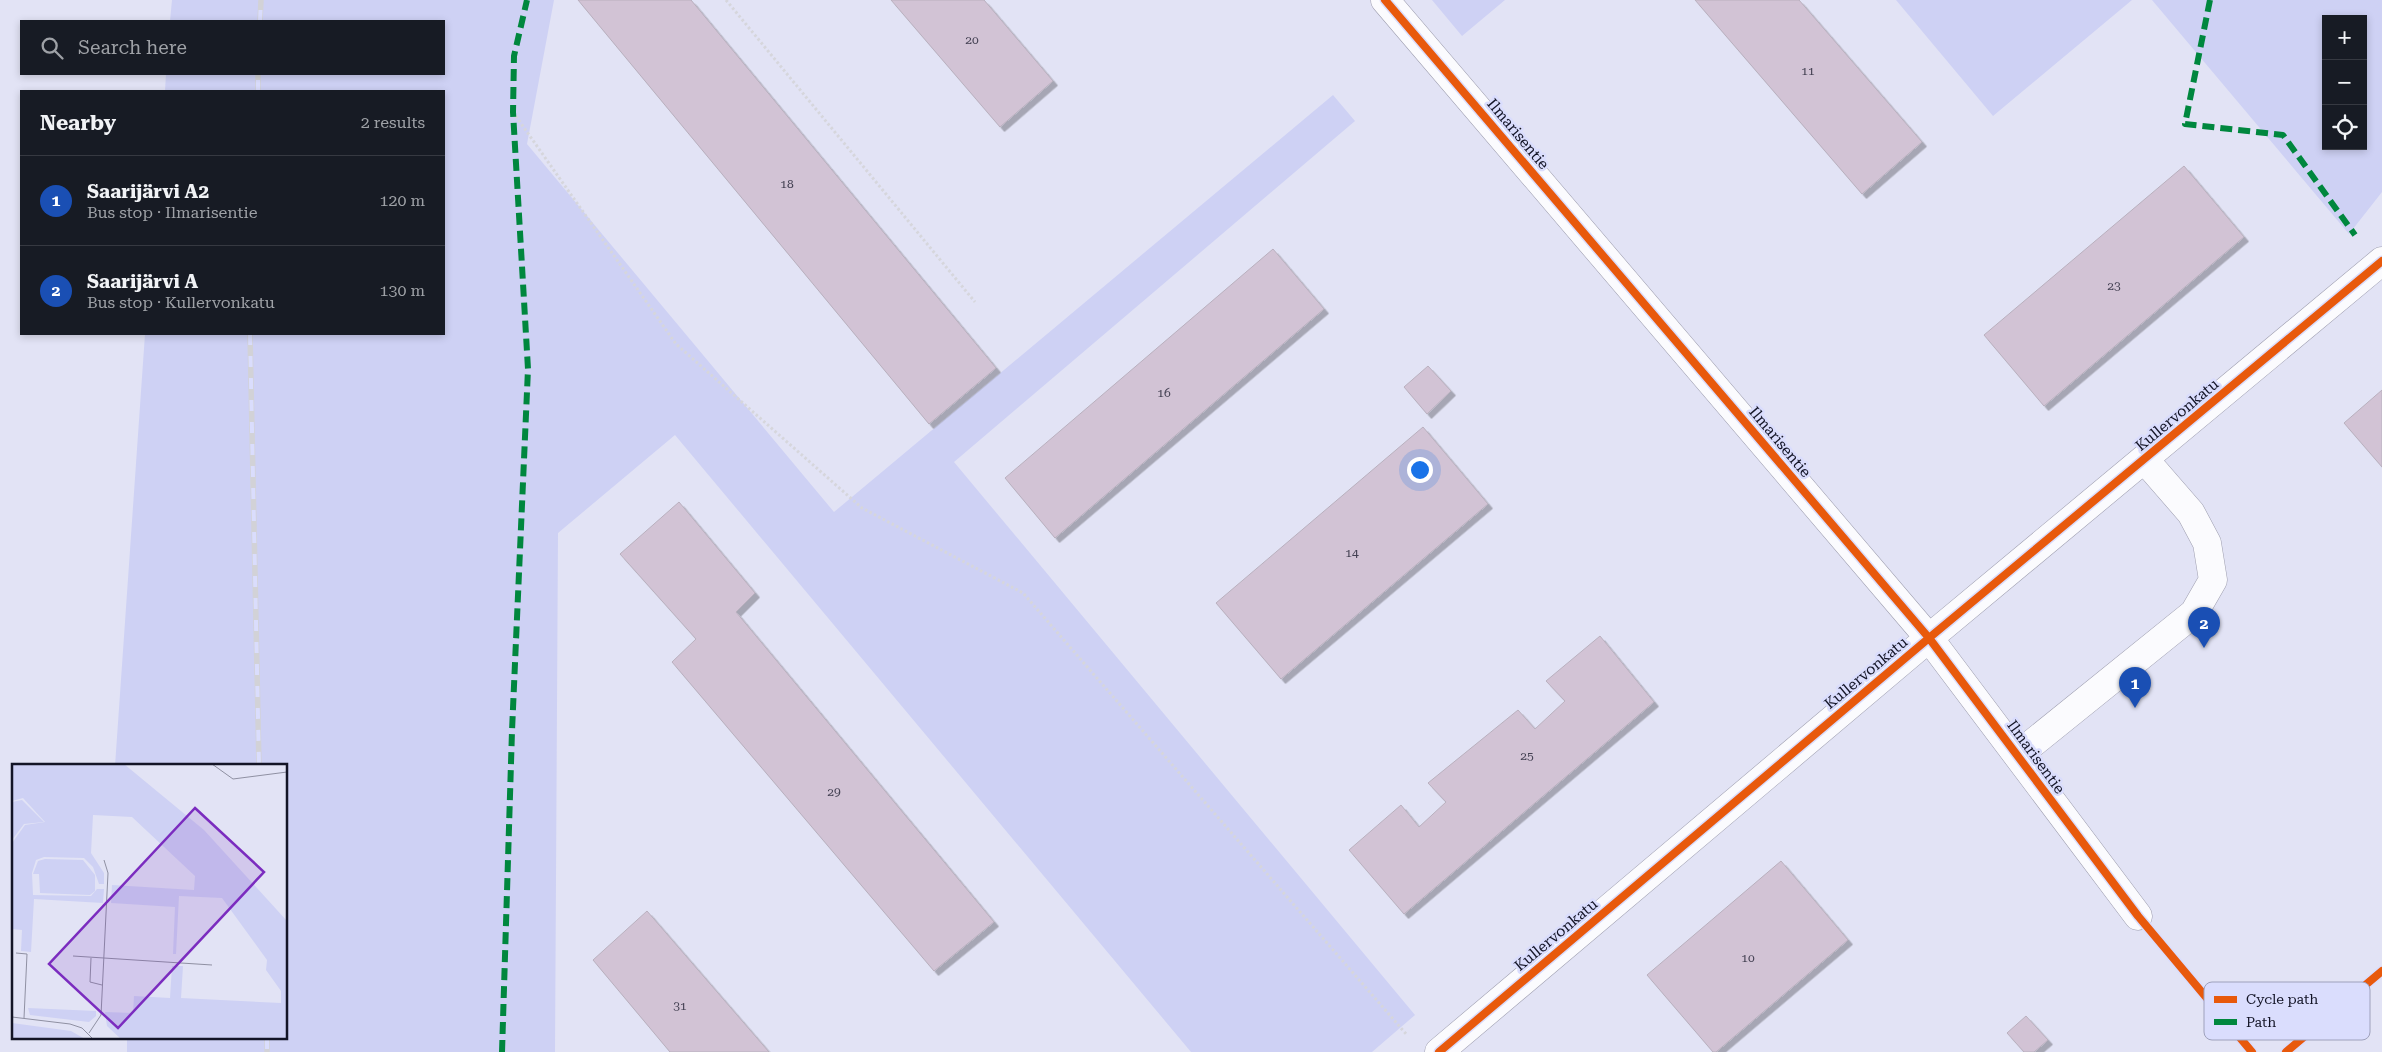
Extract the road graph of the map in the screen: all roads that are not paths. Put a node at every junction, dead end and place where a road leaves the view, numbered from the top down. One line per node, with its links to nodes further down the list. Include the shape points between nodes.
1 (1385, 0): 4 (street, Ilmarisentie)
2 (2382, 261): 3 (street, Kullervonkatu)
3 (2146, 460): 4 (street, Kullervonkatu); 5 (street, via 2191,513 2207,543 2213,580 2194,613)
4 (1929, 638): 5 (street, Ilmarisentie); 7 (street, Kullervonkatu)
5 (2018, 755): 6 (street, Ilmarisentie)
6 (2138, 916)
7 (1439, 1052)

